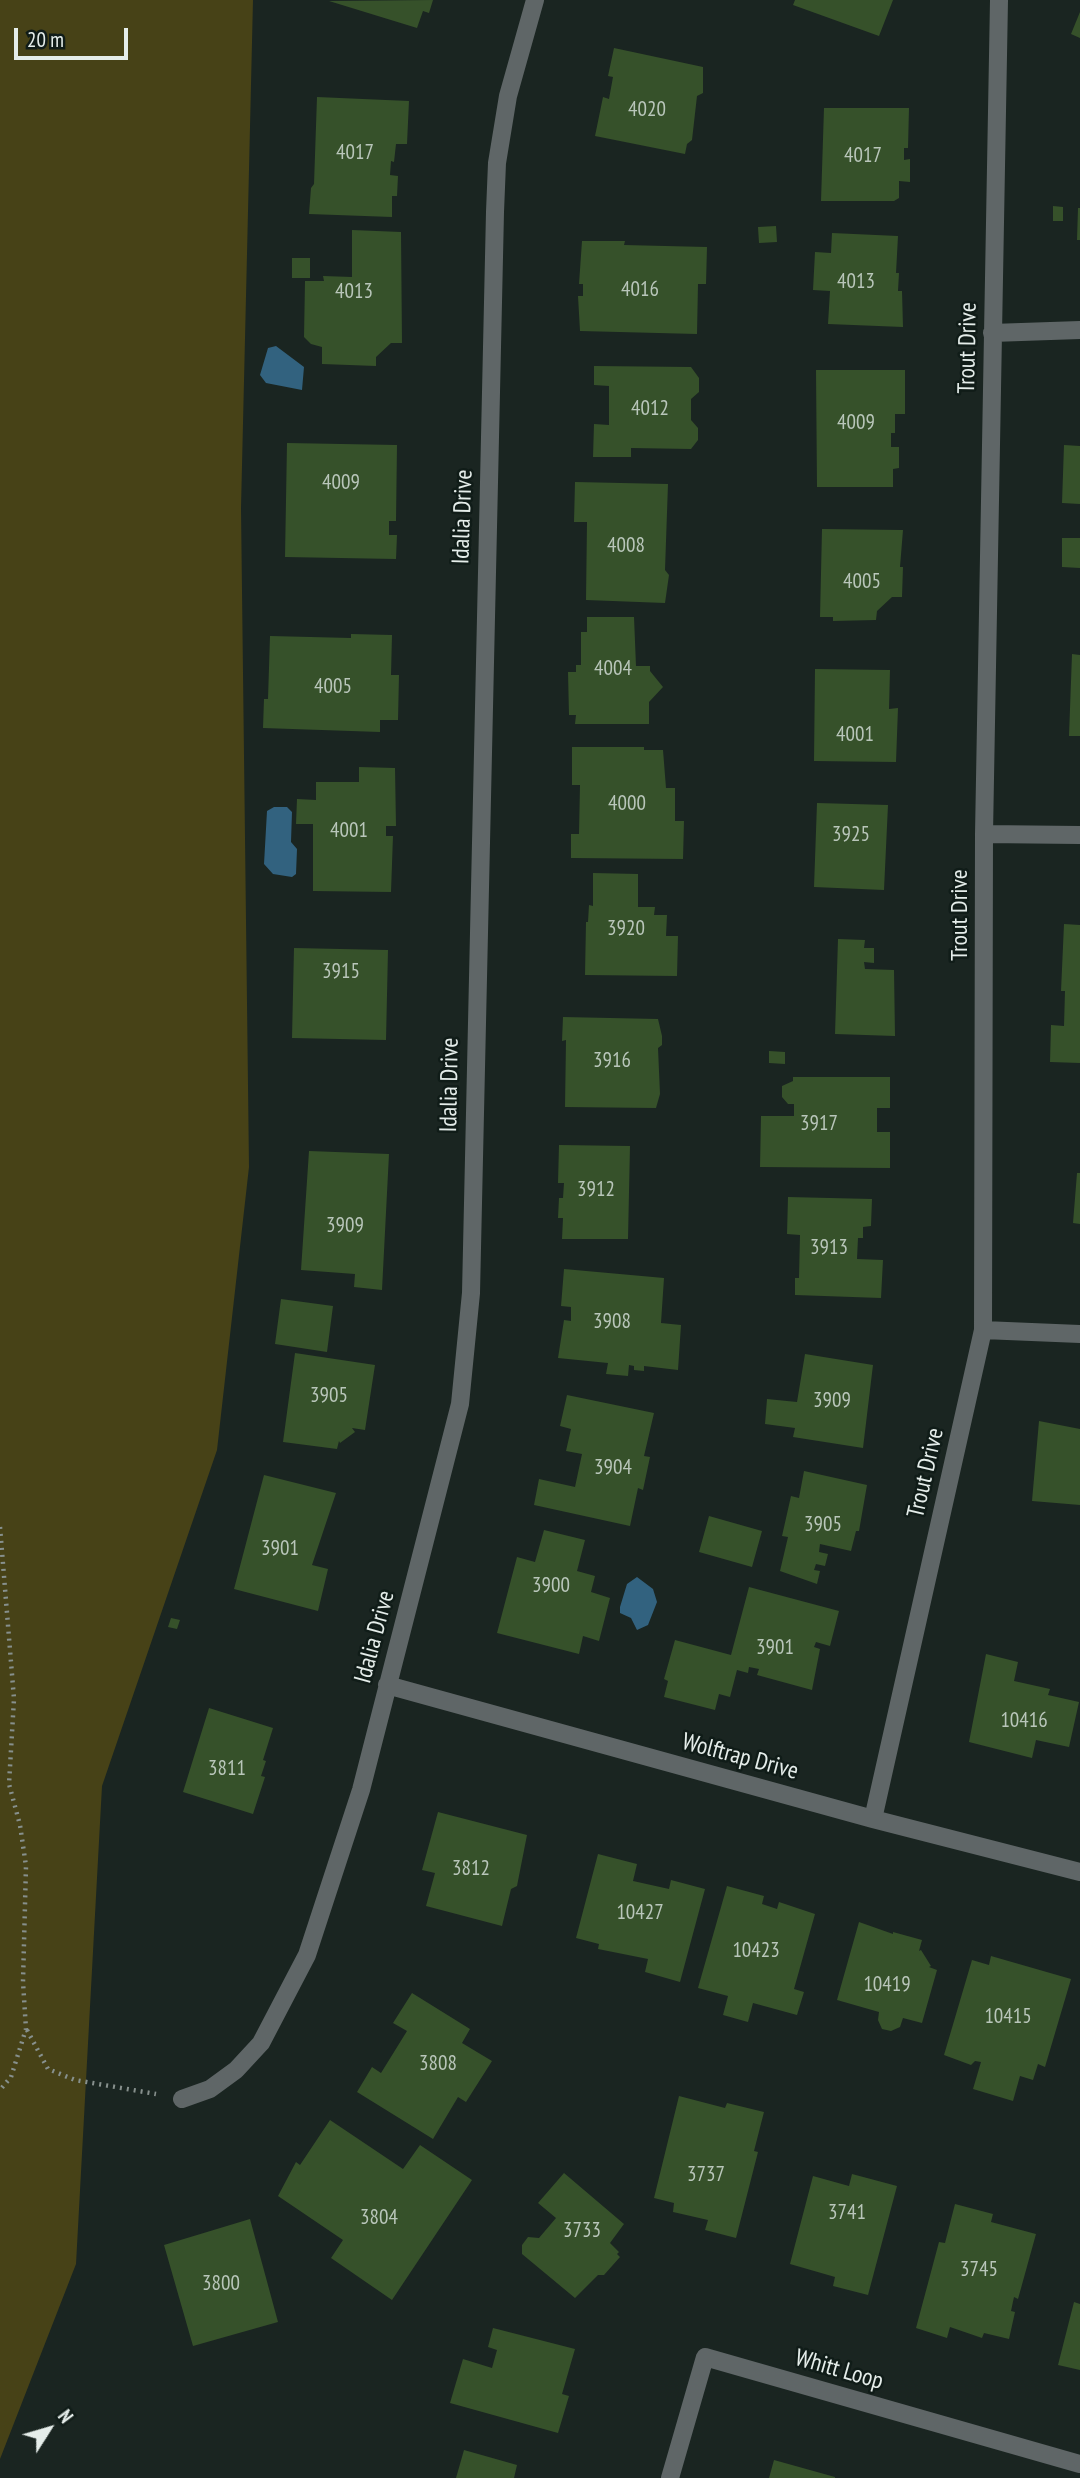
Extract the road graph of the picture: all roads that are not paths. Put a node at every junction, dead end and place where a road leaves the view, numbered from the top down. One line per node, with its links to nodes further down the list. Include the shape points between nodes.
1 (535, 0): 9 (street, Idalia Drive, via 508,96 497,163 466,1351 447,1462)
2 (999, 0): 4 (street, Trout Drive)
3 (1080, 330): 4 (street)
4 (992, 333): 5 (street, Trout Drive)
5 (985, 834): 6 (street); 7 (street, Trout Drive)
6 (1080, 835)
7 (983, 1329): 8 (street); 10 (street, Trout Drive)
8 (1080, 1334)
9 (387, 1685): 10 (street, Wolftrap Drive); 12 (street, Idalia Drive, via 332,1882 307,1955 277,2017 236,2070 210,2089)
10 (873, 1819): 11 (street, Wolftrap Drive)
11 (1080, 1872)
12 (182, 2099)
13 (1080, 2463): 14 (street, Whitt Loop, via 705,2357)
14 (670, 2478)

